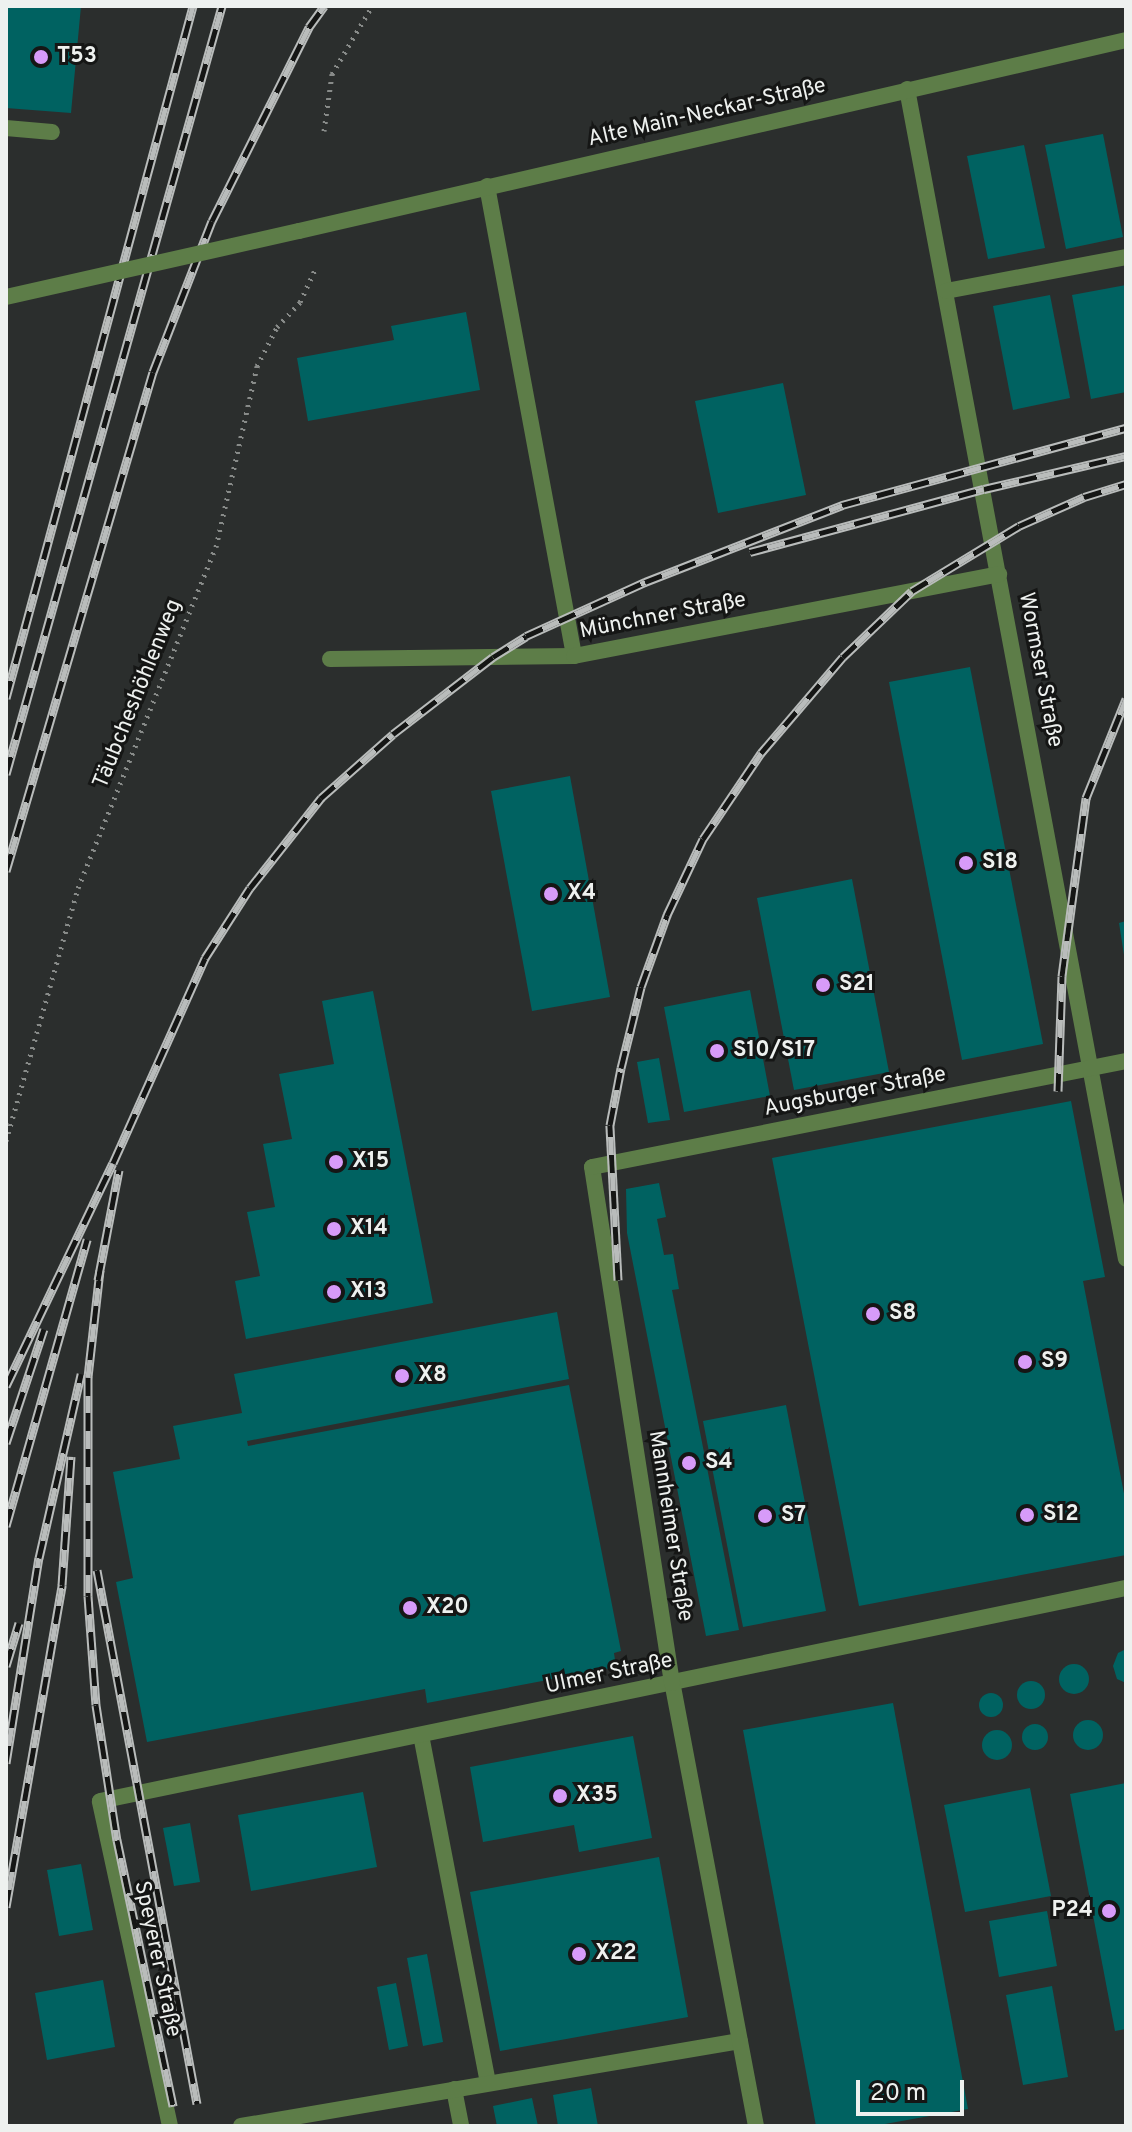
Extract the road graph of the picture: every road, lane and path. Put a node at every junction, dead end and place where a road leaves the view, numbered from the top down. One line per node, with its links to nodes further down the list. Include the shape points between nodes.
1 (372, 6): 5 (path, via 332,74)
2 (1126, 40): 3 (lane, Alte Main-Neckar-Straße)
3 (907, 89): 7 (lane, Alte Main-Neckar-Straße); 10 (lane, Wormser Straße)
4 (6, 128): 6 (lane)
5 (324, 131)
6 (52, 132)
7 (487, 186): 11 (lane, Alte Main-Neckar-Straße, bridge); 13 (lane)
8 (1126, 257): 10 (lane)
9 (316, 268): 17 (path, Täubcheshöhlenweg, via 257,366 216,547 78,888)
10 (946, 291): 12 (lane, Wormser Straße)
11 (6, 297)
12 (999, 574): 13 (lane, Münchner Straße); 16 (lane, Wormser Straße)
13 (574, 656): 14 (lane, Münchner Straße)
14 (330, 659)
15 (1126, 1061): 16 (lane, Augsburger Straße)
16 (1092, 1068): 18 (lane, Augsburger Straße); 19 (lane, Wormser Straße)
17 (6, 1141)
18 (592, 1167): 21 (lane, Mannheimer Straße)
19 (1126, 1259)
20 (1126, 1588): 21 (lane, Ulmer Straße)
21 (672, 1683): 22 (lane, Ulmer Straße); 24 (lane, Mannheimer Straße)
22 (421, 1735): 23 (lane, Ulmer Straße); 25 (lane)
23 (100, 1801): 27 (lane, Speyerer Straße)
24 (740, 2041): 25 (lane); 30 (lane, Mannheimer Straße)
25 (488, 2083): 26 (lane)
26 (454, 2089): 28 (lane); 29 (lane)
27 (170, 2126)
28 (241, 2126)
29 (461, 2126)
30 (756, 2126)

